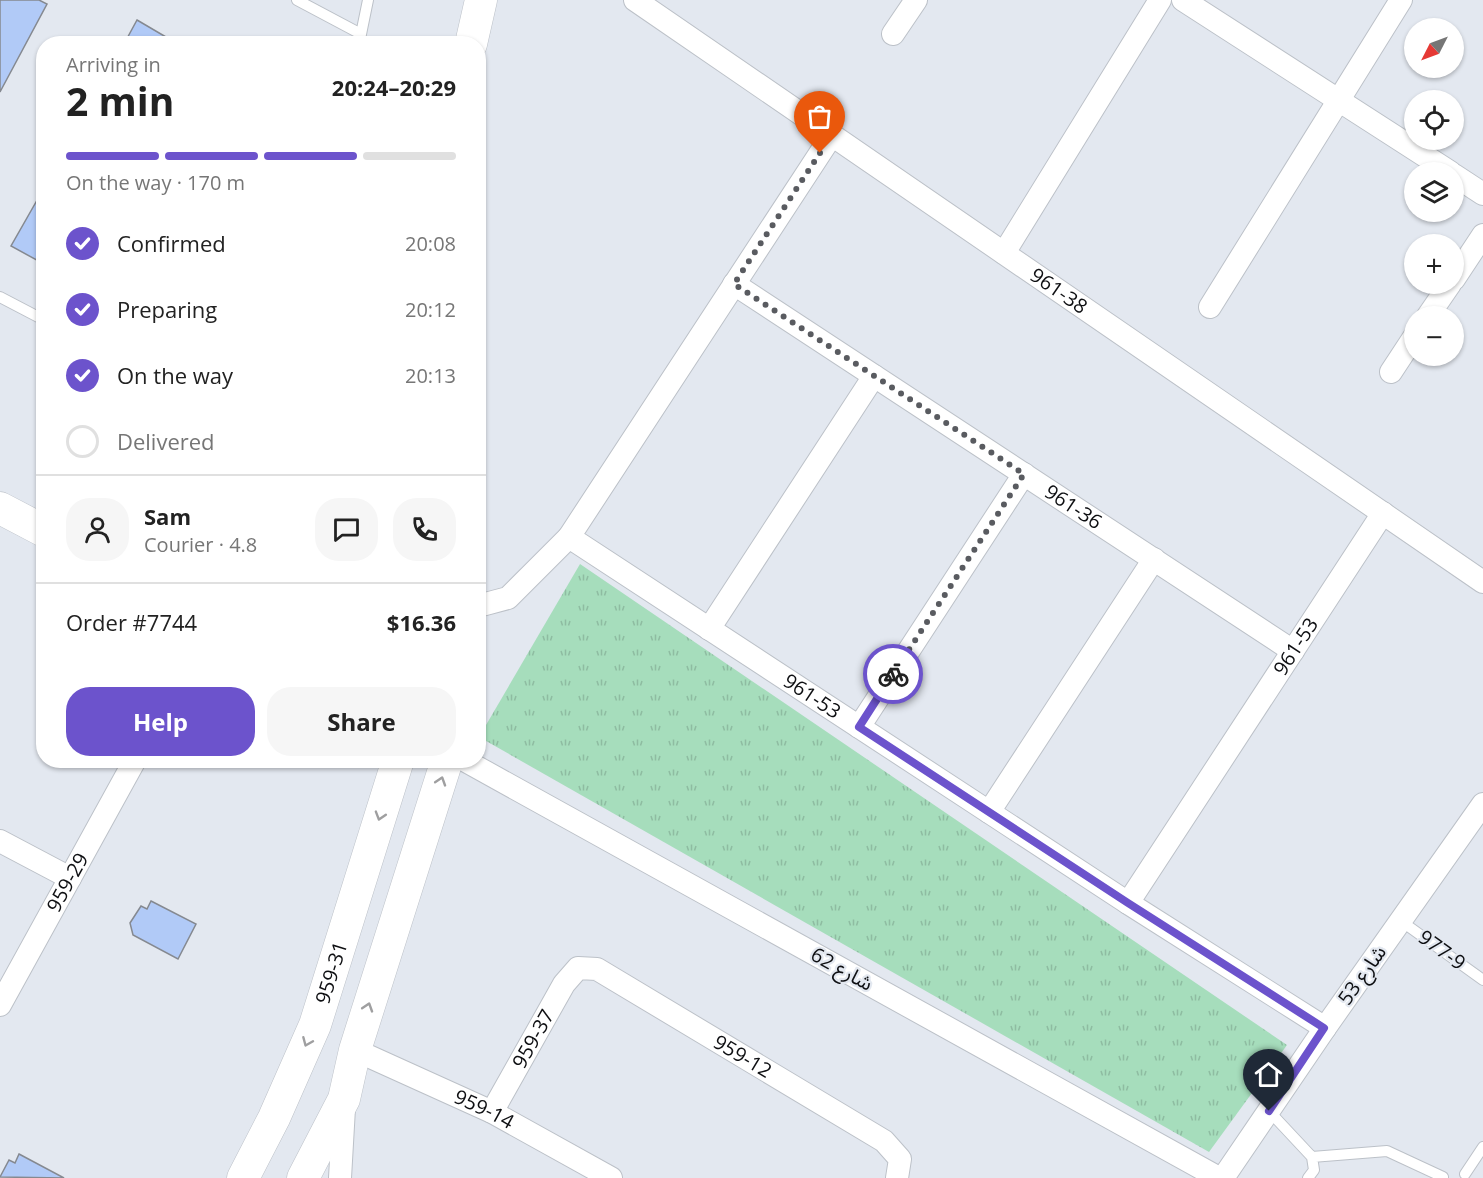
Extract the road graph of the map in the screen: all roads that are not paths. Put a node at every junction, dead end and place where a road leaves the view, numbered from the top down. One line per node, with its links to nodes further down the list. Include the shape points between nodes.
1 (297, 0): 10 (lane)
2 (368, 0): 11 (lane)
3 (481, 0): 12 (street)
4 (635, 0): 14 (street, 961-38)
5 (916, 0): 9 (street)
6 (1160, 0): 19 (street)
7 (1183, 0): 13 (street)
8 (1401, 0): 13 (street)
9 (893, 34)
10 (355, 36)
11 (361, 36)
12 (473, 36)
13 (1339, 101): 15 (street); 23 (street)
14 (832, 135): 19 (street, 961-38); 21 (street)
15 (1433, 162)
16 (1464, 182): 17 (street)
17 (1483, 194)
18 (1483, 235): 20 (street)
19 (1004, 253): 30 (street, 961-38)
20 (1464, 264)
21 (734, 284): 27 (street, 961-36); 32 (street)
22 (0, 297): 24 (lane)
23 (1210, 307)
24 (36, 316)
25 (1404, 352): 26 (street)
26 (1391, 372)
27 (874, 376): 28 (street, 961-36); 36 (street)
28 (1024, 474): 33 (street, 961-36); 38 (street)
29 (0, 508): 31 (street)
30 (1383, 513): 34 (street, 961-38); 37 (street, 961-53)
31 (36, 527)
32 (569, 537): 35 (street, via 508,598); 36 (street, 961-53)
33 (1154, 560): 37 (street, 961-36); 44 (street)
34 (1483, 582)
35 (486, 604)
36 (709, 629): 38 (street, 961-53)
37 (1293, 651): 47 (street, 961-53)
38 (859, 727): 44 (street, 961-53)
39 (131, 768): 46 (street, 959-29)
40 (395, 768): 62 (street, 959-31, one-way to 62, via 315,1025)
41 (444, 768): 53 (street, one-way to 41)
42 (479, 768): 66 (street, شارع 62)
43 (1483, 804): 48 (street, شارع 53)
44 (989, 812): 47 (street, 961-53)
45 (0, 841): 46 (street)
46 (70, 878): 51 (street, 959-29)
47 (1128, 903): 52 (street)
48 (1401, 921): 50 (lane, 977-9); 52 (street, شارع 53)
49 (578, 968): 56 (street, 959-37, via 564,984); 59 (street, 959-12, via 597,969 884,1141)
50 (1483, 980)
51 (0, 1005)
52 (1324, 1028): 55 (street, شارع 53)
53 (355, 1050): 54 (street); 56 (street, 959-14)
54 (344, 1099): 63 (street); 64 (street)
55 (1269, 1111): 58 (lane); 66 (street, شارع 53)
56 (492, 1112): 65 (street, 959-14)
57 (1483, 1148): 60 (lane)
58 (1312, 1157): 61 (lane, via 1387,1151); 67 (lane, via 1314,1170)
59 (899, 1168)
60 (1465, 1174)
61 (1443, 1177)
62 (243, 1178)
63 (303, 1178)
64 (340, 1178)
65 (611, 1178)
66 (1221, 1178)
67 (1308, 1178)

